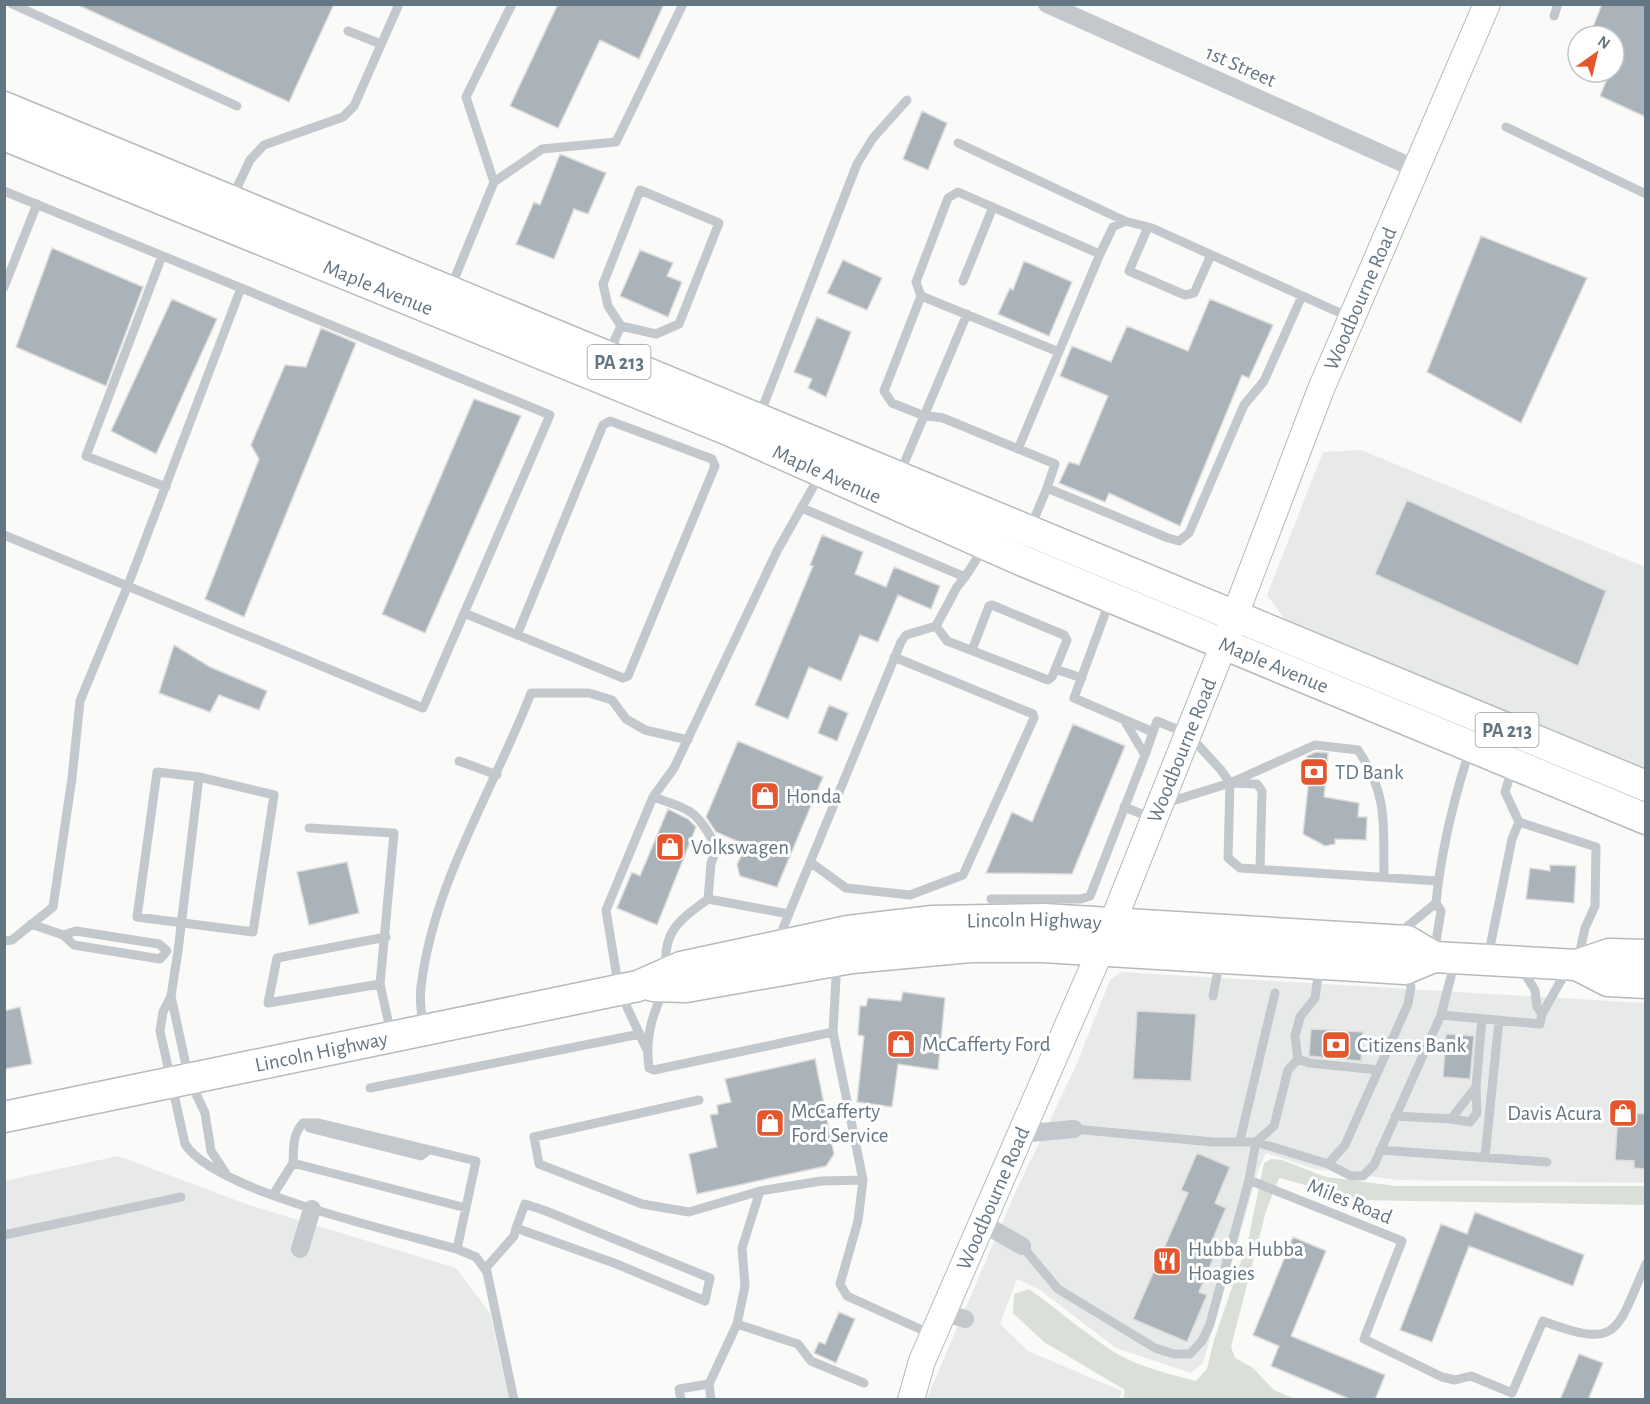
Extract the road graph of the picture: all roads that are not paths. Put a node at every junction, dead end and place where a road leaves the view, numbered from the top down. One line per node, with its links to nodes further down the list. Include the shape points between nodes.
1 (12, 4): 12 (lane)
2 (399, 4): 10 (lane)
3 (512, 4): 18 (lane, via 466,97)
4 (683, 4): 18 (lane, via 616,142 542,149)
5 (1047, 4): 17 (street, 1st Street)
6 (1487, 4): 17 (main road, Woodbourne Road)
7 (1558, 4): 8 (lane)
8 (1554, 16)
9 (348, 30): 10 (lane)
10 (381, 44): 21 (lane, via 354,106 343,117 264,145 250,160)
11 (906, 100): 41 (lane, via 873,138 857,164)
12 (237, 106)
13 (4, 107): 21 (main road, Maple Avenue / PA 213)
14 (1506, 128): 20 (lane)
15 (4, 135): 43 (main road, Maple Avenue / PA 213)
16 (958, 143): 24 (lane)
17 (1416, 169): 36 (main road, Woodbourne Road)
18 (494, 182): 32 (lane)
19 (4, 191): 22 (lane)
20 (1646, 194)
21 (231, 200): 32 (main road, Maple Avenue / PA 213)
22 (37, 204): 28 (lane); 30 (lane)
23 (993, 207): 26 (lane); 29 (lane); 33 (lane, via 958,192 948,198 916,282)
24 (1125, 220): 25 (lane); 26 (lane, via 1113,227)
25 (1148, 227): 27 (lane); 27 (lane, via 1128,271 1185,295 1194,293)
26 (1100, 254): 38 (lane)
27 (1211, 255): 34 (lane)
28 (162, 256): 31 (lane); 45 (lane, via 86,456)
29 (963, 281)
30 (4, 287)
31 (241, 288): 45 (lane); 54 (lane, via 550,415)
32 (449, 292): 39 (main road, Maple Avenue / PA 213)
33 (921, 296): 35 (lane); 40 (lane, via 884,390 892,404)
34 (1302, 296): 36 (lane); 46 (lane, via 1264,381 1244,405 1189,533 1179,541)
35 (967, 314): 38 (lane); 40 (lane)
36 (1351, 318): 55 (main road, Woodbourne Road)
37 (621, 326): 37 (lane, via 656,334 679,324 719,223 640,190 603,284 608,306); 39 (lane)
38 (1059, 352): 42 (lane)
39 (607, 357): 41 (main road, Maple Avenue / PA 213)
40 (922, 415): 42 (lane, via 943,418); 44 (lane)
41 (758, 419): 44 (main road, Maple Avenue / PA 213)
42 (1018, 449): 46 (lane, via 1055,464)
43 (822, 471): 47 (lane); 50 (main road, Maple Avenue / PA 213)
44 (898, 478): 48 (main road, Maple Avenue / PA 213)
45 (166, 488): 52 (lane)
46 (1047, 488): 48 (lane)
47 (802, 508): 51 (lane); 66 (lane, via 777,551)
48 (1029, 532): 55 (main road, Maple Avenue / PA 213)
49 (4, 536): 52 (lane)
50 (986, 545): 51 (lane); 53 (main road, Maple Avenue / PA 213)
51 (965, 577): 56 (lane)
52 (128, 585): 54 (lane, via 423,708); 92 (lane, via 80,700 53,907)
53 (1111, 597): 58 (main road, Maple Avenue / PA 213); 62 (lane)
54 (464, 613): 57 (lane)
55 (1233, 616): 58 (main road, Woodbourne Road); 74 (main road, Maple Avenue / PA 213)
56 (936, 626): 59 (lane, via 947,641); 60 (lane, via 906,635)
57 (517, 635): 57 (lane, via 603,425 609,421 712,459 716,466 627,676 623,678)
58 (1224, 644): 65 (main road, Woodbourne Road); 67 (main road, Maple Avenue / PA 213)
59 (972, 650): 61 (lane, via 1048,680); 61 (lane, via 992,605 1064,635 1067,640)
60 (894, 657): 83 (lane); 83 (lane, via 1033,714 1034,718 963,875 910,895 846,888)
61 (1055, 669): 62 (lane)
62 (1082, 678): 63 (lane, via 1074,698)
63 (1124, 720): 64 (lane); 68 (lane)
64 (1153, 732): 65 (lane, via 1157,721); 68 (lane)
65 (1188, 734): 73 (lane); 79 (main road, Woodbourne Road)
66 (688, 740): 71 (lane, via 645,730 626,720 612,700 588,693 531,693); 75 (lane)
67 (1471, 746): 70 (main road, Maple Avenue / PA 213); 86 (lane, via 1450,811)
68 (1144, 755): 78 (lane)
69 (459, 761): 71 (lane)
70 (1514, 764): 76 (main road, Maple Avenue / PA 213); 81 (lane, via 1505,792)
71 (497, 775): 122 (lane, via 446,886 420,988)
72 (198, 777): 93 (lane); 93 (lane, via 157,771 137,917); 93 (lane, via 274,795 253,932)
73 (1230, 783): 79 (lane); 84 (lane, via 1228,858 1240,868); 84 (lane, via 1257,784 1262,791); 85 (lane, via 1315,745 1358,750 1383,801)
74 (1646, 786)
75 (653, 797): 87 (lane, via 688,808 700,817 717,848 711,863); 114 (lane, via 606,910)
76 (1611, 804): 77 (main road); 80 (main road, Maple Avenue / PA 213)
77 (1646, 804)
78 (1124, 807): 79 (lane); 90 (lane, via 1089,896)
79 (1157, 811): 94 (main road, Woodbourne Road)
80 (1646, 819)
81 (1519, 822): 106 (lane); 110 (lane, via 1596,847 1595,906)
82 (309, 828): 96 (lane, via 394,833)
83 (810, 862): 91 (lane)
84 (1260, 869): 85 (lane)
85 (1384, 877): 86 (lane)
86 (1438, 881): 89 (lane)
87 (708, 899): 91 (lane); 114 (lane, via 686,915 670,934)
88 (991, 899): 90 (lane)
89 (1436, 903): 97 (lane); 105 (lane, via 1442,911)
90 (1049, 910): 94 (main road, Lincoln Highway); 99 (main road, Lincoln Highway, via 848,931)
91 (789, 914): 99 (lane, via 783,928)
92 (31, 924): 95 (lane); 98 (lane, via 12,940)
93 (181, 924): 101 (lane)
94 (1112, 924): 97 (main road, Lincoln Highway); 102 (main road, Woodbourne Road)
95 (63, 936): 100 (lane, via 76,931 159,944); 100 (lane, via 74,945 160,959)
96 (386, 936): 113 (lane); 113 (lane, via 277,958 268,1003)
97 (1390, 940): 105 (main road, Lincoln Highway, via 1407,941)
98 (4, 941)
99 (784, 944): 114 (main road, Lincoln Highway, via 681,967)
100 (167, 951): 101 (lane)
101 (178, 951): 116 (lane)
102 (1099, 951): 104 (main road, Lincoln Highway); 107 (main road, Lincoln Highway, via 970,946); 137 (main road, Woodbourne Road)
103 (1646, 955): 110 (main road, Lincoln Highway, via 1609,954)
104 (1221, 958): 109 (main road, Lincoln Highway); 117 (lane)
105 (1445, 958): 106 (main road, Lincoln Highway); 111 (main road, Lincoln Highway); 119 (lane)
106 (1487, 960): 108 (main road, Lincoln Highway)
107 (833, 961): 114 (main road, Lincoln Highway, via 686,987); 123 (lane)
108 (1516, 961): 110 (main road, Lincoln Highway); 118 (lane, via 1535,990)
109 (1320, 964): 111 (main road, Lincoln Highway); 127 (lane, via 1315,998 1300,1017 1295,1036)
110 (1573, 965): 112 (main road, Lincoln Highway, via 1608,981); 118 (lane)
111 (1408, 978): 128 (lane, via 1408,1004)
112 (1646, 983)
113 (380, 984): 125 (lane)
114 (647, 984): 122 (main road, Lincoln Highway); 124 (lane); 126 (lane, via 651,1020)
115 (1275, 993): 138 (lane)
116 (171, 996): 129 (lane); 129 (lane, via 160,1030)
117 (1213, 996)
118 (1542, 1014): 121 (lane, via 1540,1024)
119 (1441, 1015): 120 (lane); 133 (lane)
120 (1482, 1019): 121 (lane); 130 (lane)
121 (1499, 1020): 141 (lane)
122 (424, 1030): 125 (main road, Lincoln Highway)
123 (833, 1032): 126 (lane, via 654,1070 649,1068); 146 (lane)
124 (640, 1034): 126 (lane); 131 (lane)
125 (392, 1037): 129 (main road, Lincoln Highway)
126 (646, 1048)
127 (1298, 1059): 128 (lane); 139 (lane, via 1288,1070 1274,1126)
128 (1378, 1070): 144 (lane, via 1345,1145)
129 (180, 1081): 134 (main road, Lincoln Highway); 145 (lane, via 205,1113 214,1159); 145 (lane, via 185,1144 198,1160)
130 (1476, 1087): 135 (lane); 135 (lane, via 1477,1113 1470,1122)
131 (370, 1088)
132 (699, 1100): 148 (lane, via 534,1137 539,1164 642,1204 689,1212)
133 (1395, 1116): 135 (lane); 140 (lane)
134 (4, 1117)
135 (1451, 1119)
136 (1074, 1129): 137 (street); 138 (lane, via 1213,1142)
137 (1020, 1134): 153 (main road, Woodbourne Road)
138 (1240, 1140): 139 (lane)
139 (1256, 1142): 144 (lane); 147 (lane)
140 (1380, 1150): 141 (lane); 144 (lane, via 1374,1165 1363,1176 1351,1176)
141 (1485, 1157): 142 (lane)
142 (1546, 1162)
143 (293, 1163): 149 (lane); 152 (lane); 152 (lane, via 294,1140 303,1123 319,1123 476,1161)
144 (1328, 1164)
145 (229, 1175): 149 (lane)
146 (863, 1180): 148 (lane, via 821,1181); 162 (lane, via 858,1221 840,1284 848,1296)
147 (1249, 1180): 156 (lane, via 1210,1324 1190,1354 1155,1348 1058,1289); 159 (lane, Miles Road, via 1402,1241 1365,1340 1442,1377 1455,1380 1471,1376 1512,1393 1543,1321 1571,1332 1601,1336 1612,1331)
148 (760, 1191): 161 (lane, via 742,1248 745,1286)
149 (273, 1195): 151 (lane)
150 (181, 1197): 155 (lane)
151 (312, 1209): 157 (street); 158 (lane)
152 (466, 1209): 158 (lane)
153 (982, 1223): 156 (street); 162 (main road, Woodbourne Road, via 954,1315)
154 (516, 1228): 154 (lane, via 614,1263 705,1301 710,1278 546,1211 525,1204); 160 (lane, via 514,1236)
155 (4, 1234)
156 (1023, 1246)
157 (300, 1249)
158 (457, 1249): 160 (lane, via 476,1257)
159 (1646, 1264)
160 (485, 1269): 166 (lane)
161 (737, 1324): 164 (lane, via 798,1344 811,1361); 165 (lane)
162 (933, 1335): 163 (main road, Woodbourne Road)
163 (922, 1361): 169 (main road, Woodbourne Road); 170 (main road, Woodbourne Road)
164 (864, 1383)
165 (709, 1384): 167 (lane, via 679,1389); 168 (lane)
166 (514, 1400)
167 (681, 1400)
168 (711, 1400)
169 (899, 1400)
170 (911, 1400)

